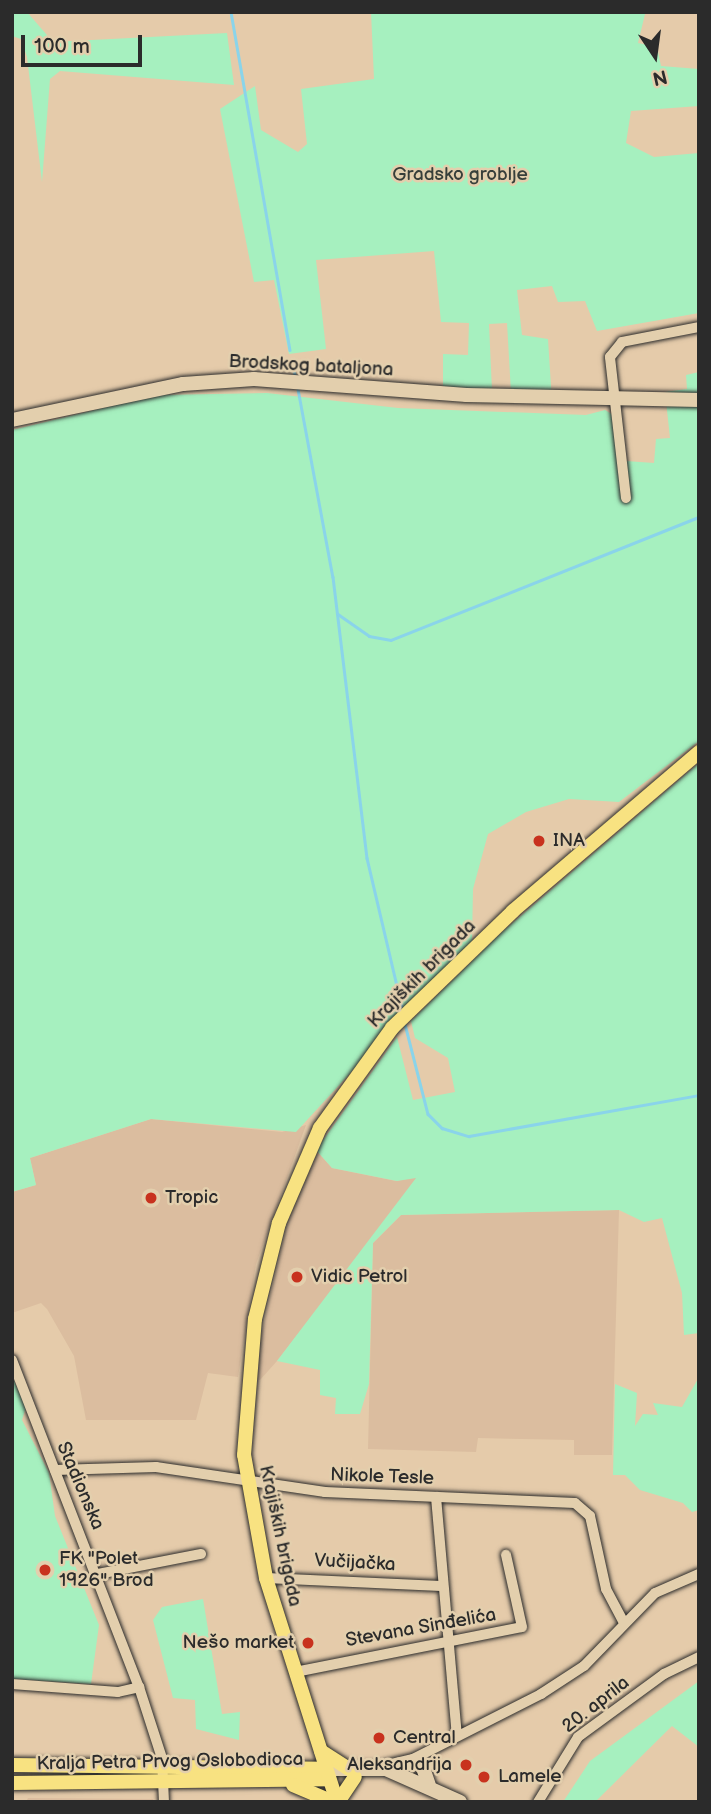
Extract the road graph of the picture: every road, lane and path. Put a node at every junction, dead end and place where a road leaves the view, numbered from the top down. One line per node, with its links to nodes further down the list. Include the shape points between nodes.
1 (699, 327): 2 (street, via 614,347)
2 (612, 400): 3 (street, Brodskog bataljona); 4 (street, Brodskog bataljona, via 254,379 183,384); 5 (street)
3 (699, 400)
4 (12, 420)
5 (626, 499)
6 (699, 752): 9 (main road, Krajiških brigada, via 513,911 405,1014 320,1128 286,1205 258,1303 244,1419)
7 (12, 1360): 8 (street, Stadionska)
8 (55, 1470): 9 (street, Nikole Tesle, via 156,1467); 13 (street, Stadionska)
9 (247, 1481): 10 (street, Nikole Tesle, via 325,1492); 15 (main road, Krajiških brigada)
10 (436, 1497): 16 (street); 17 (street, Nikole Tesle, via 584,1507 606,1589)
11 (201, 1554): 13 (street)
12 (506, 1555): 18 (street, Stevana Sinđelića, via 522,1627)
13 (98, 1574): 22 (street, Stadionska)
14 (699, 1574): 17 (street, via 655,1593)
15 (266, 1578): 16 (street, Vučijačka); 20 (main road, Krajiških brigada)
16 (441, 1586): 18 (street)
17 (624, 1623): 23 (street, via 562,1681)
18 (446, 1639): 20 (street, Stevana Sinđelića); 23 (street)
19 (699, 1657): 40 (street, 20. aprila, via 664,1674 578,1737)
20 (295, 1672): 24 (main road, Krajiških brigada)
21 (12, 1684): 22 (street, via 118,1692)
22 (139, 1688): 27 (street, Stadionska)
23 (457, 1737): 25 (street)
24 (316, 1740): 29 (main road, via 311,1755); 30 (main road, via 327,1756); 31 (main road, Krajiških brigada)
25 (417, 1760): 28 (street); 32 (street); 36 (street)
26 (12, 1765): 27 (main road, Kralja Petra Prvog Oslobodioca)
27 (163, 1767): 29 (main road, Kralja Petra Prvog Oslobodioca); 35 (street, Stadionska)
28 (372, 1768): 30 (street); 32 (street)
29 (290, 1769): 31 (main road, Kralja Petra Prvog Oslobodioca)
30 (352, 1773): 31 (street); 32 (street); 38 (main road)
31 (327, 1774): 33 (main road, Kralja Petra Prvog Oslobodioca); 38 (main road, Krajiških brigada)
32 (409, 1777): 36 (street)
33 (268, 1780): 35 (main road, Kralja Petra Prvog Oslobodioca); 38 (main road)
34 (12, 1783): 35 (main road, Kralja Petra Prvog Oslobodioca)
35 (165, 1784): 37 (street, Stadionska)
36 (429, 1785): 39 (street)
37 (164, 1802)
38 (336, 1802)
39 (460, 1802)
40 (538, 1802)

